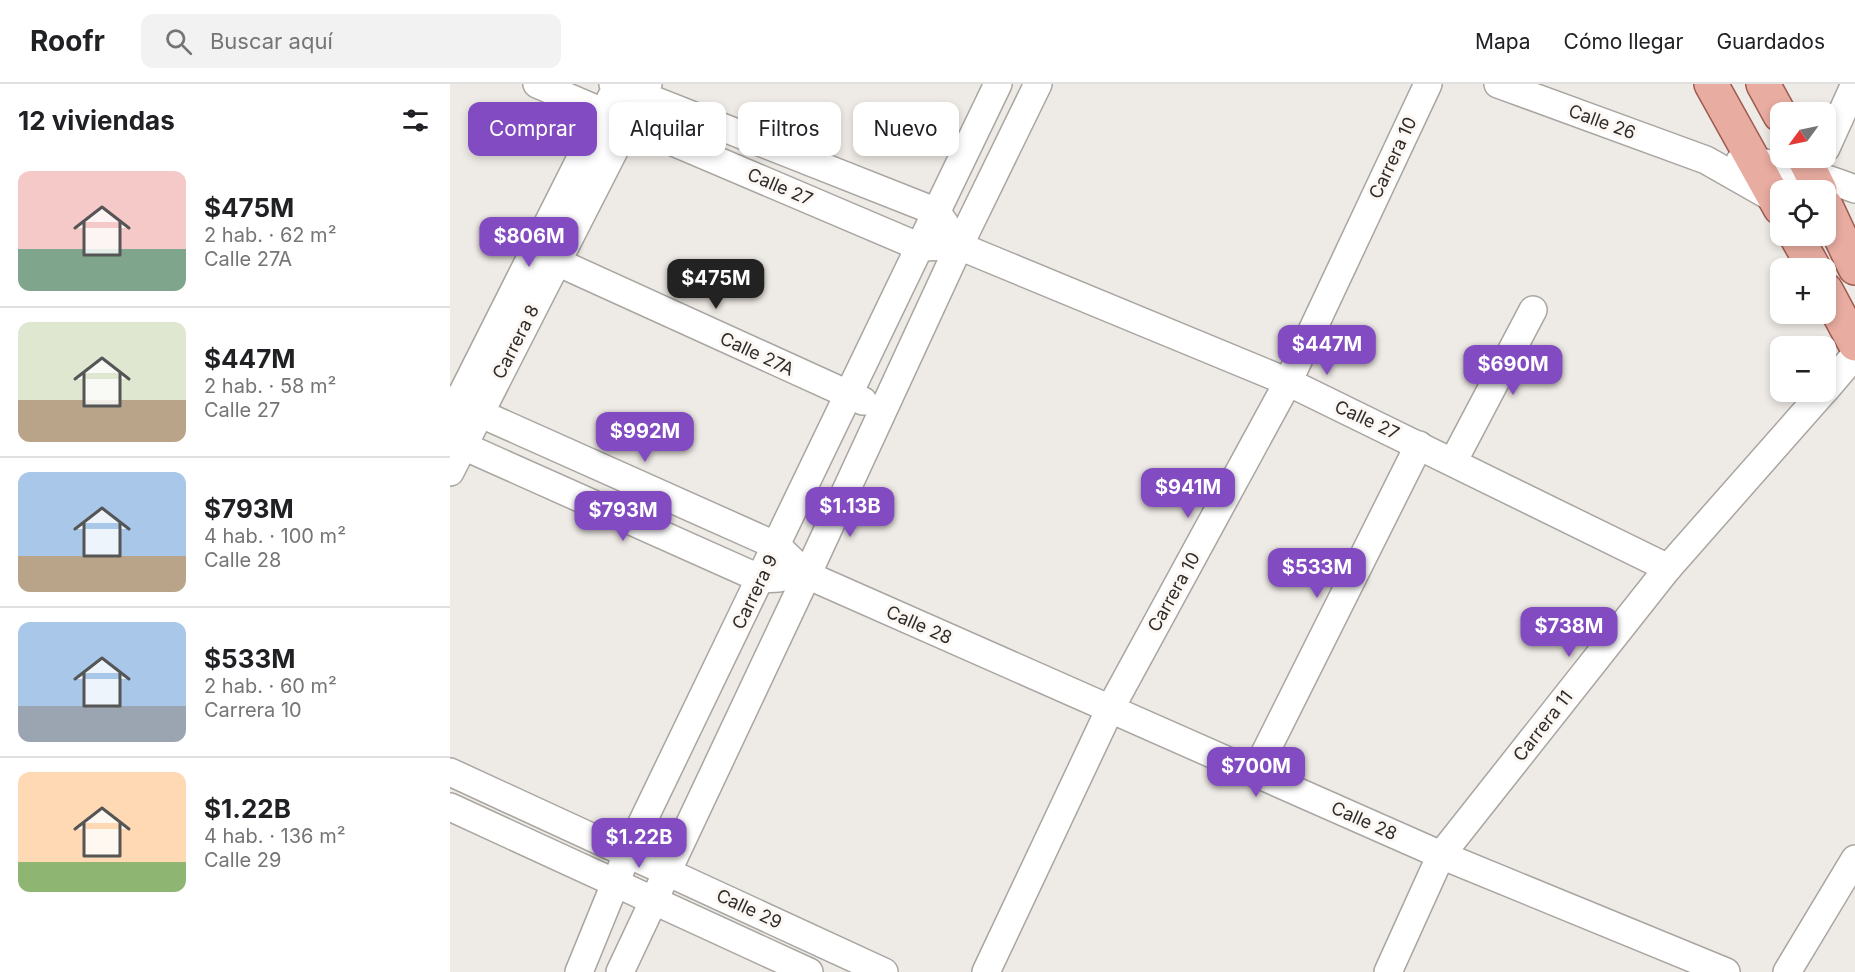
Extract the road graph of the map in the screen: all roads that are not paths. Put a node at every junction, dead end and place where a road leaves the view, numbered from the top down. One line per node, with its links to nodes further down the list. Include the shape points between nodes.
1 (537, 84): 14 (street, Calle 27)
2 (998, 84): 25 (street, Carrera 9)
3 (1038, 84): 27 (street)
4 (1428, 84): 36 (street, Carrera 10)
5 (1498, 84): 18 (street, Calle 26)
6 (1763, 84): 13 (main road)
7 (1855, 84): 15 (street)
8 (616, 85): 10 (street, Calle 27); 11 (street, Carrera 8)
9 (1708, 86): 19 (main road)
10 (645, 89): 12 (street, Carrera 8); 25 (street, Calle 27)
11 (616, 102)
12 (632, 102)
13 (1773, 102)
14 (609, 114)
15 (1836, 125)
16 (609, 131): 29 (street, Carrera 8)
17 (707, 156): 28 (street, Calle 27)
18 (1706, 160): 19 (street, Calle 26); 24 (street, Calle 26)
19 (1755, 161): 20 (street, Calle 26); 22 (main road)
20 (1770, 162)
21 (1820, 168): 23 (street, Calle 26)
22 (1770, 187)
23 (1855, 189)
24 (1770, 198)
25 (936, 212): 27 (street); 28 (street, Carrera 9)
26 (1836, 225): 30 (main road)
27 (959, 246): 28 (street, Calle 27); 36 (street, Calle 27); 39 (street)
28 (920, 247): 37 (street, Carrera 9)
29 (545, 256): 37 (street, Calle 27A); 40 (street, Carrera 8)
30 (1855, 268)
31 (1836, 309): 33 (main road)
32 (1533, 310): 43 (street)
33 (1855, 344)
34 (1855, 355): 35 (street, Carrera 11)
35 (1836, 376)
36 (1288, 382): 42 (street, Calle 27); 49 (street, Carrera 10)
37 (847, 395): 39 (street, Calle 27A); 45 (street, Carrera 9)
38 (1813, 402): 46 (street, Carrera 11)
39 (884, 408): 47 (street)
40 (459, 409): 41 (street, Carrera 8); 45 (street, Calle 28)
41 (457, 443): 44 (street, Carrera 8); 48 (street, Calle 28)
42 (1419, 444): 43 (street, Calle 27); 51 (street)
43 (1453, 462): 46 (street, Calle 27)
44 (450, 472)
45 (777, 546): 47 (street, Calle 28); 48 (street, Carrera 9)
46 (1668, 568): 54 (street, Carrera 11)
47 (807, 576): 48 (street, Calle 28); 49 (street, Calle 28); 56 (street)
48 (761, 579): 53 (street, Carrera 9)
49 (1110, 709): 51 (street, Calle 28); 63 (street, Carrera 10)
50 (450, 772): 53 (street, Calle 29)
51 (1255, 773): 54 (street, Calle 28)
52 (450, 807): 57 (street, Calle 29)
53 (628, 852): 56 (street, Calle 29); 57 (street, Carrera 9)
54 (1442, 855): 64 (street, Carrera 11); 65 (street, Calle 28)
55 (1855, 859): 66 (street)
56 (667, 871): 58 (street); 62 (street, Calle 29)
57 (616, 883): 58 (street, Calle 29); 59 (street, Carrera 9)
58 (652, 901): 60 (street); 61 (street, Calle 29)
59 (579, 972)
60 (620, 972)
61 (809, 972)
62 (884, 972)
63 (986, 972)
64 (1388, 972)
65 (1725, 972)
66 (1787, 972)

